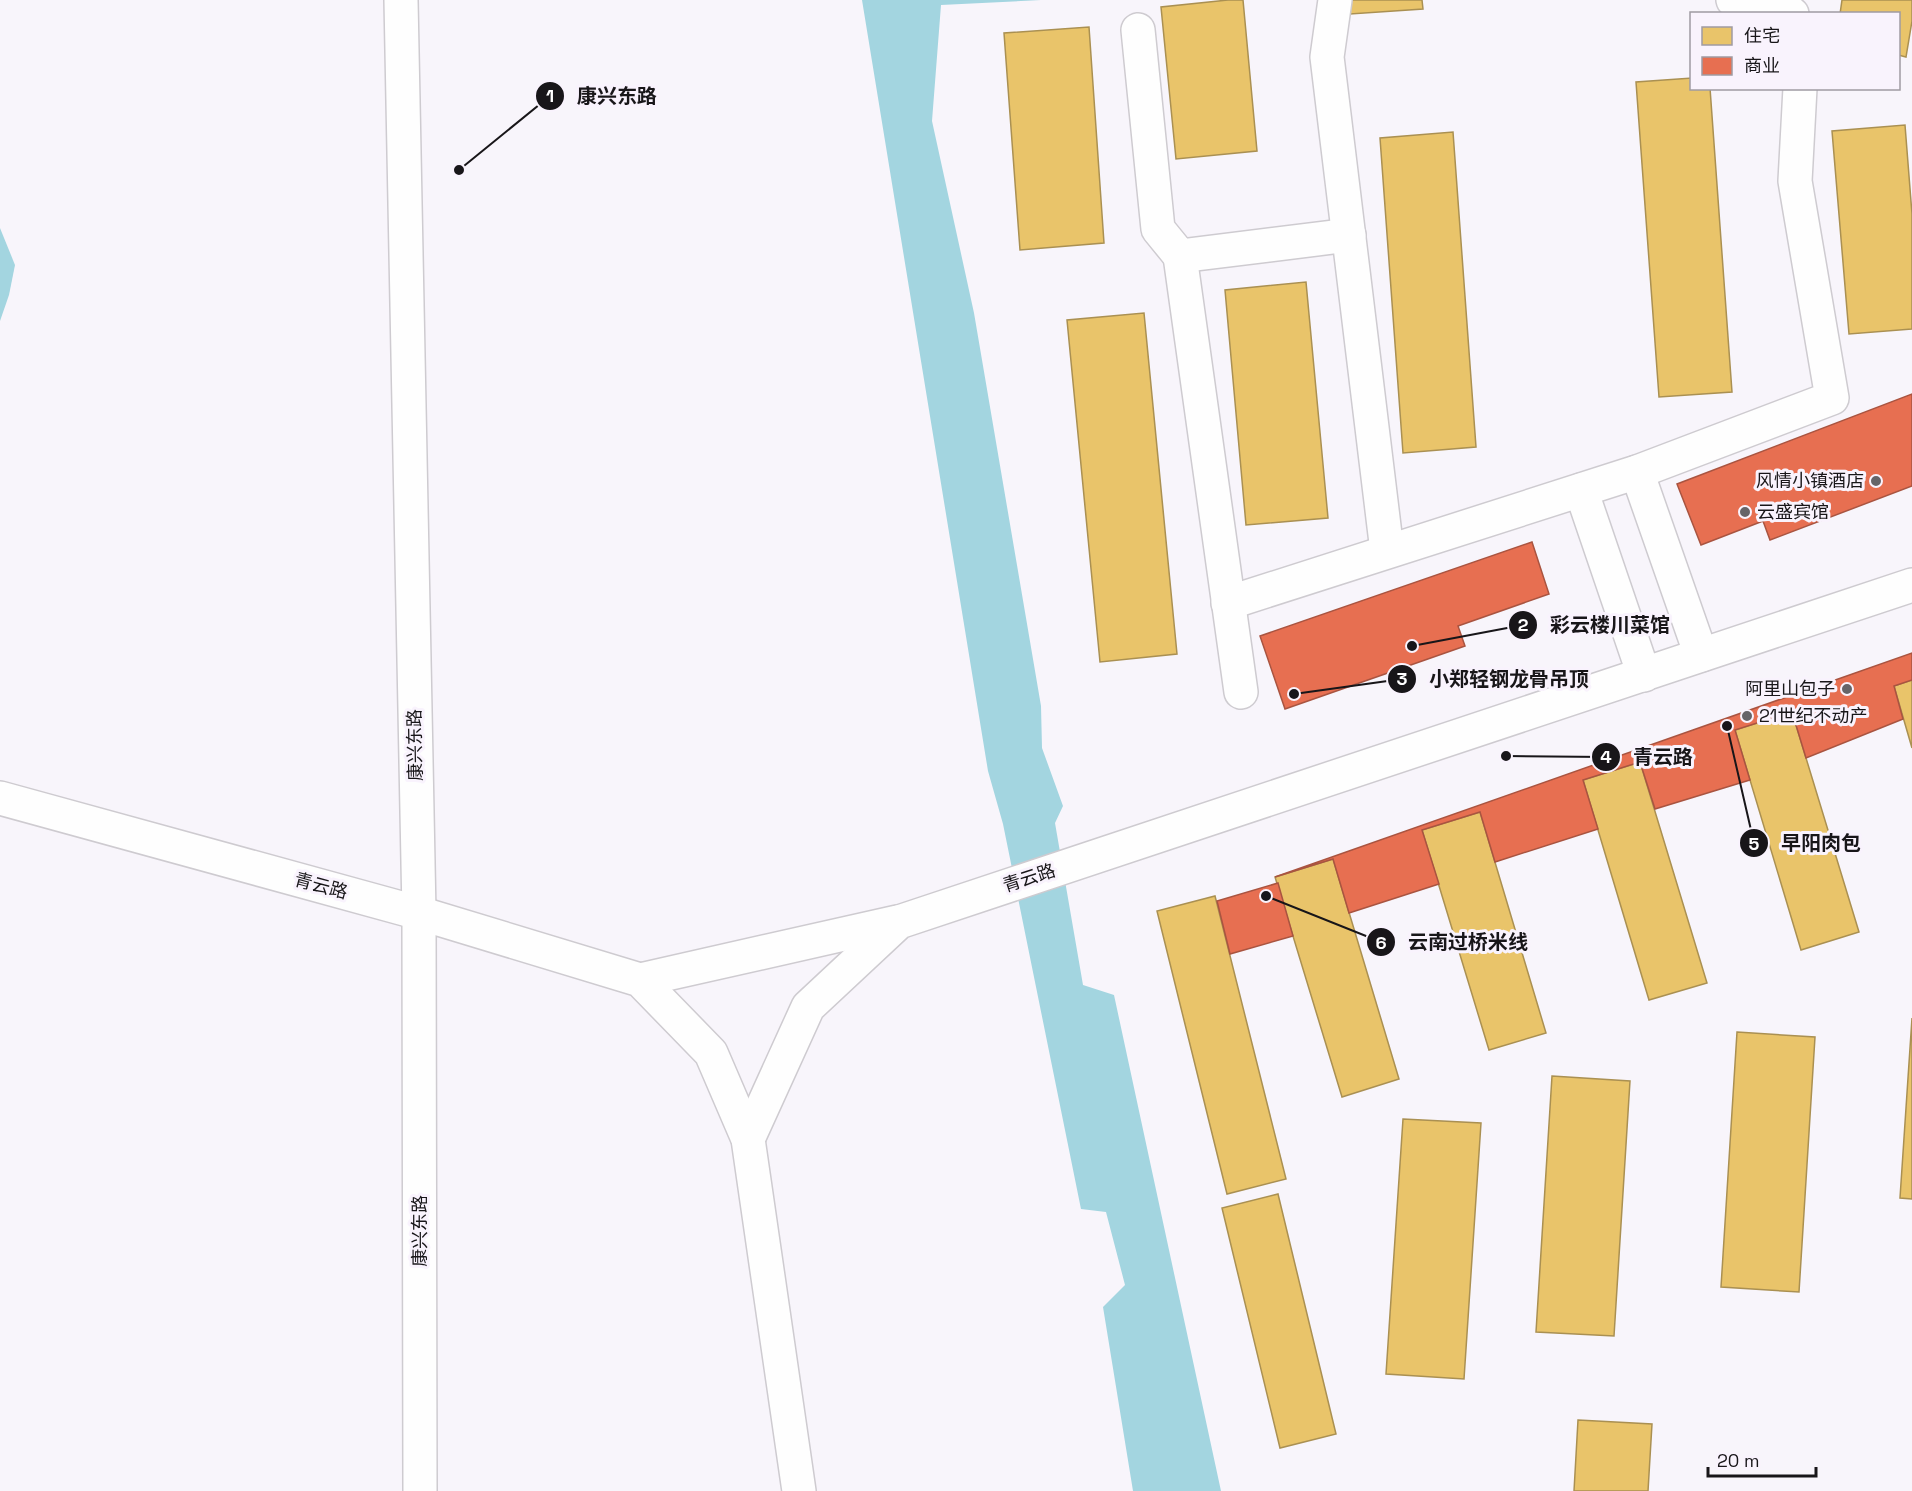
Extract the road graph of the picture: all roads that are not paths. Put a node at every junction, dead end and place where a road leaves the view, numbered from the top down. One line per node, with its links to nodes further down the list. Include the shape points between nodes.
1 (401, 0): 18 (street, 康兴东路)
2 (1335, 0): 7 (street, via 1327,57)
3 (1733, 0): 4 (street)
4 (1784, 12)
5 (1138, 30): 8 (street, via 1158,229)
6 (1800, 90): 9 (street, via 1795,181 1832,398)
7 (1349, 235): 8 (street); 11 (street)
8 (1180, 256): 13 (street)
9 (1637, 472): 10 (street); 14 (street)
10 (1581, 490): 11 (street); 15 (street)
11 (1387, 551): 13 (street)
12 (1912, 585): 14 (street, 青云路)
13 (1228, 603): 16 (street)
14 (1701, 655): 15 (street, 青云路)
15 (1644, 675): 19 (street, 青云路)
16 (1241, 692)
17 (0, 798): 18 (street, 青云路)
18 (419, 913): 20 (street, 青云路); 22 (street, 康兴东路)
19 (898, 922): 20 (street, 青云路); 21 (street, 青云路, via 808,1007)
20 (639, 980): 21 (street, 青云路, via 711,1053)
21 (747, 1139): 23 (street)
22 (420, 1491)
23 (800, 1491)

